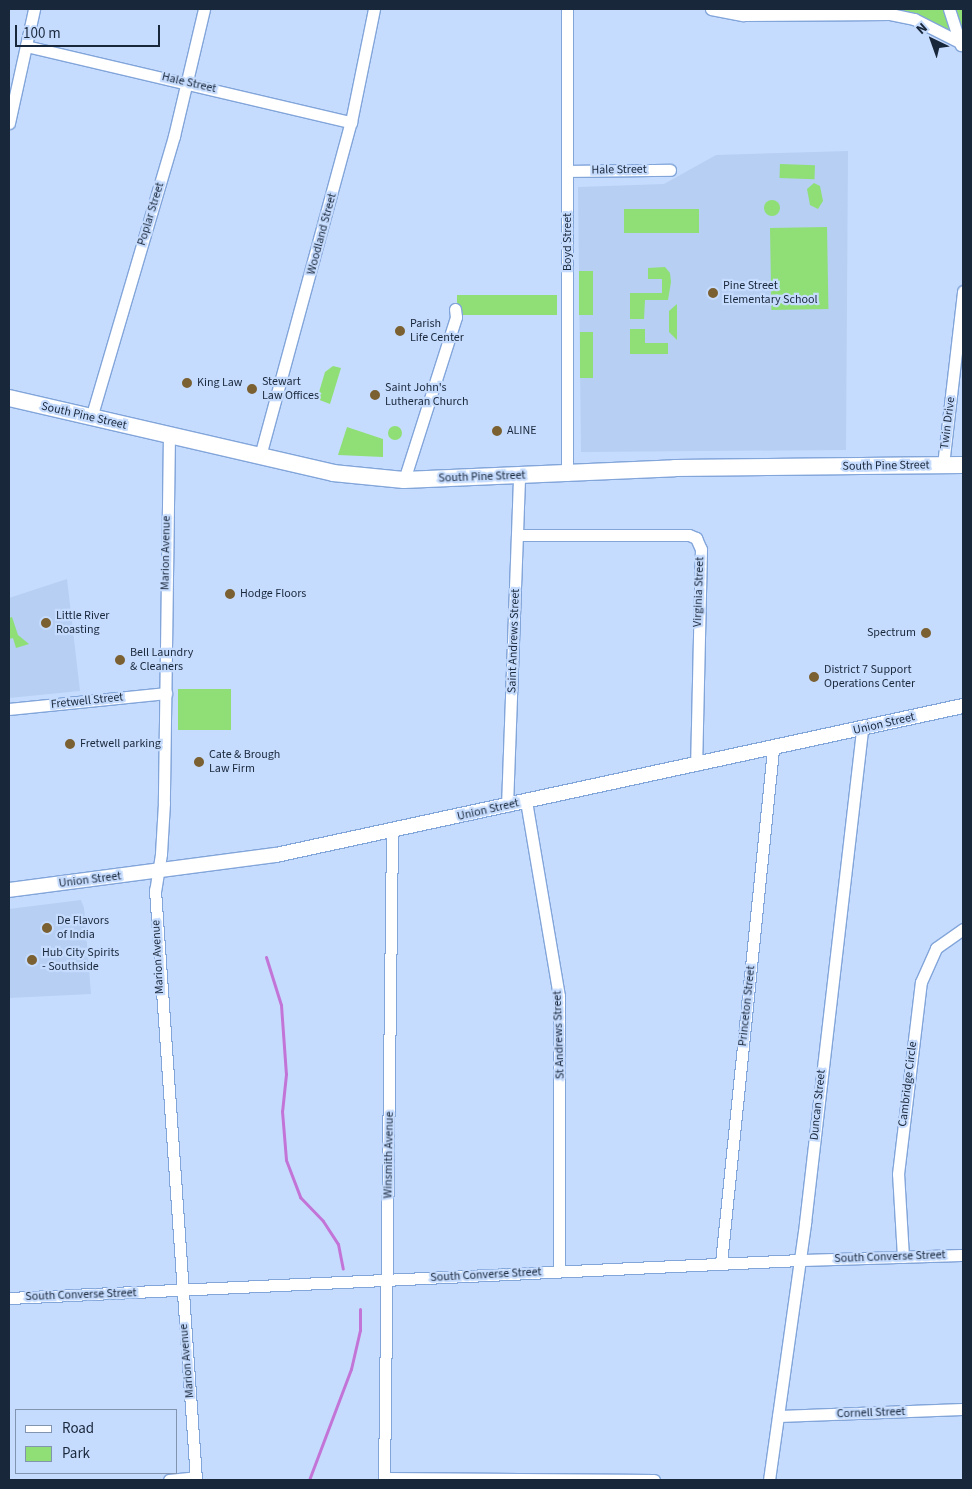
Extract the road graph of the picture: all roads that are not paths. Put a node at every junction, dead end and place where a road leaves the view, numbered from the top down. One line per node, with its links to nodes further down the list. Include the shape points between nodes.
1 (34, 9): 8 (street)
2 (204, 9): 9 (street, Poplar Street)
3 (374, 9): 11 (street, Woodland Street)
4 (566, 9): 13 (street, Boyd Street)
5 (711, 9): 7 (street, via 743,15 890,14 919,21)
6 (949, 9): 7 (street)
7 (962, 45)
8 (26, 46): 9 (street, Hale Street); 10 (street)
9 (188, 83): 11 (street, Hale Street); 17 (street, Poplar Street)
10 (9, 122)
11 (351, 122): 19 (street, Woodland Street)
12 (670, 170): 13 (street, Hale Street)
13 (568, 171): 22 (street, Boyd Street)
14 (963, 291): 20 (street, Twin Drive)
15 (455, 309): 24 (street, via 456,317)
16 (9, 398): 17 (highway, South Pine Street)
17 (91, 418): 18 (highway, South Pine Street)
18 (169, 434): 19 (highway, South Pine Street); 26 (street, Marion Avenue)
19 (260, 456): 24 (highway, South Pine Street, via 333,473)
20 (943, 465): 21 (highway, South Pine Street); 22 (highway, South Pine Street, via 675,468)
21 (963, 465)
22 (567, 475): 23 (highway, South Pine Street)
23 (519, 476): 24 (highway, South Pine Street); 25 (street, Saint Andrews Street)
24 (404, 480)
25 (519, 535): 31 (street, Virginia Street, via 689,534 696,538 700,549); 33 (street, Saint Andrews Street)
26 (166, 693): 28 (street, Fretwell Street); 35 (street, Marion Avenue, via 163,832)
27 (963, 706): 29 (main road, Union Street)
28 (9, 709)
29 (862, 729): 30 (main road, Union Street); 40 (street, Duncan Street)
30 (773, 749): 31 (main road, Union Street); 41 (street, Princeton Street)
31 (696, 765): 32 (main road, Union Street)
32 (526, 801): 33 (main road, Union Street); 42 (street, St Andrews Street, via 559,996)
33 (507, 806): 34 (main road, Union Street)
34 (392, 830): 35 (main road, Union Street, via 276,855); 43 (street, Winsmith Avenue)
35 (158, 872): 36 (main road, Union Street); 44 (street, Marion Avenue, via 155,890)
36 (9, 890)
37 (963, 929): 39 (street, Cambridge Circle, via 936,948 921,982 898,1174)
38 (963, 1255): 39 (street, South Converse Street)
39 (903, 1257): 40 (street, South Converse Street)
40 (800, 1260): 41 (street, South Converse Street); 47 (street, Duncan Street)
41 (721, 1263): 42 (street, South Converse Street)
42 (559, 1271): 43 (street, South Converse Street)
43 (386, 1280): 44 (street, South Converse Street); 49 (street, Winsmith Avenue)
44 (181, 1289): 45 (street, South Converse Street); 48 (street, Marion Avenue)
45 (9, 1298)
46 (963, 1410): 47 (street, Cornell Street)
47 (778, 1416): 52 (street, Duncan Street)
48 (196, 1479): 50 (street)
49 (384, 1479): 51 (street)
50 (169, 1480)
51 (654, 1480)
52 (769, 1480)

